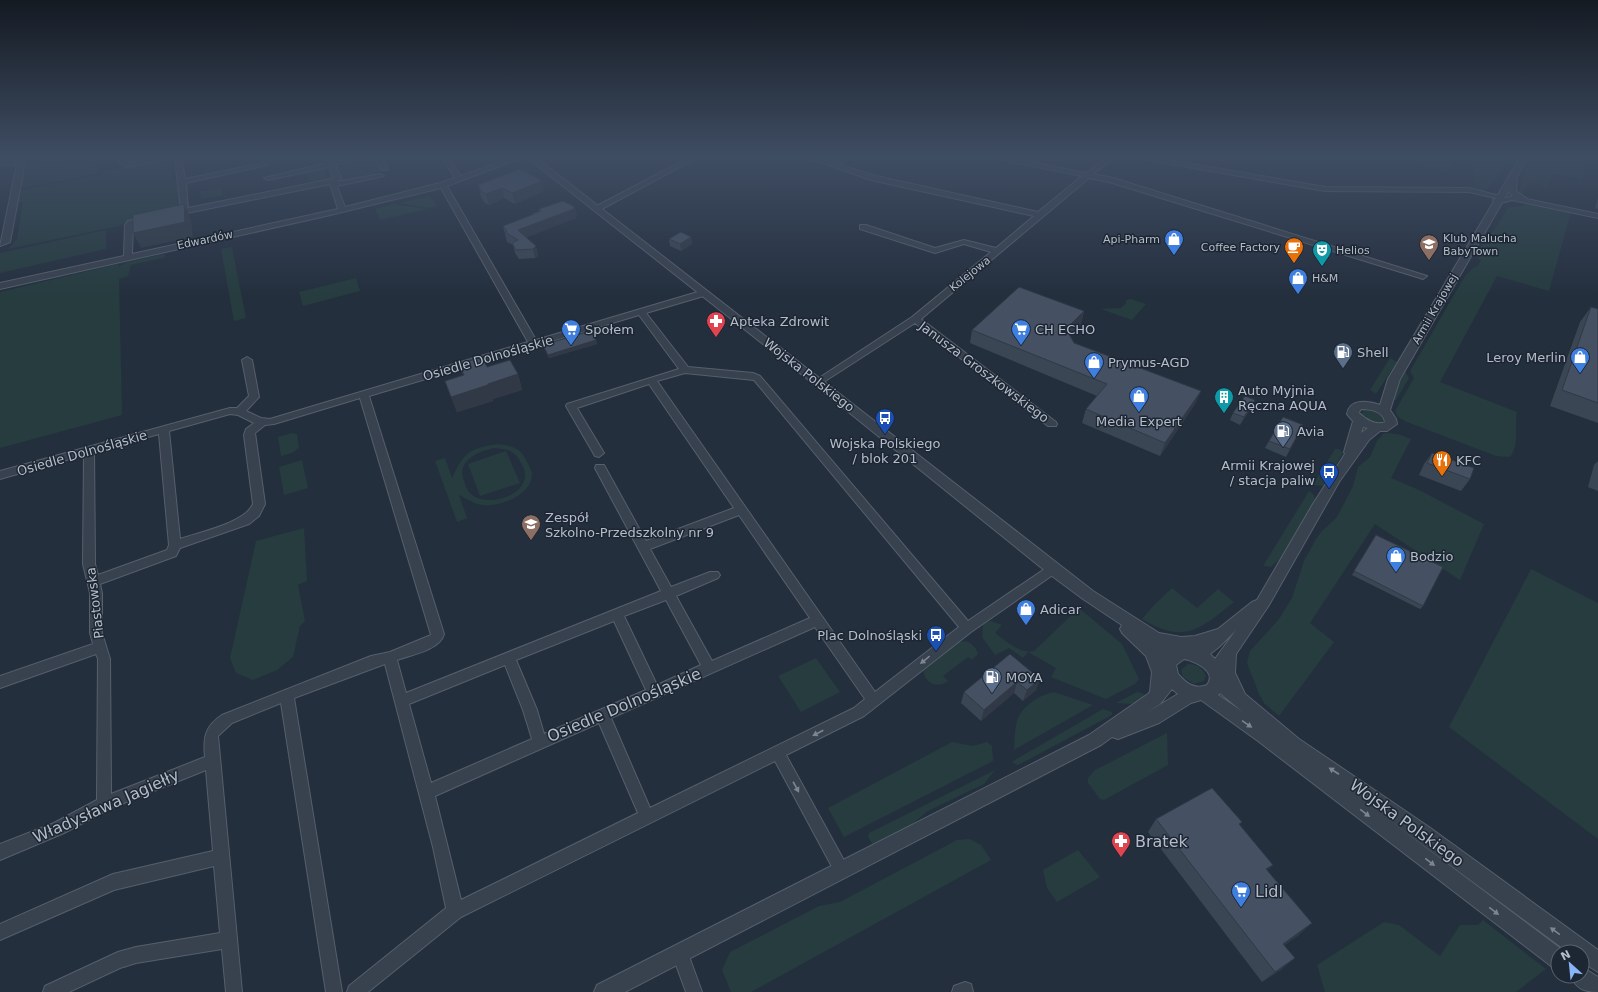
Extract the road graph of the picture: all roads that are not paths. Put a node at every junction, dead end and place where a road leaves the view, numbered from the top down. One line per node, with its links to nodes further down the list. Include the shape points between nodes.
1 (13, 202): 19 (street)
2 (184, 202): 16 (street)
3 (231, 202): 16 (street)
4 (340, 202): 15 (street)
5 (370, 202): 15 (street, Edwardów)
6 (453, 202): 30 (street)
7 (590, 202): 14 (street, Wojska Polskiego)
8 (608, 202): 14 (street)
9 (983, 202): 17 (street)
10 (1055, 202): 17 (street, Kolejowa)
11 (1183, 202): 25 (street)
12 (1498, 202): 33 (street, Armii Krajowej)
13 (1532, 202): 18 (street)
14 (597, 208): 27 (street, Wojska Polskiego)
15 (342, 209): 24 (street, Edwardów)
16 (185, 212): 24 (street, via 131,223)
17 (1040, 215): 23 (street, Kolejowa)
18 (1598, 216)
19 (10, 218): 20 (street); 22 (street, via 6,242)
20 (0, 220)
21 (863, 227): 23 (street, via 935,251 964,242)
22 (0, 244)
23 (998, 252): 29 (street, Kolejowa)
24 (128, 256): 26 (street, Edwardów)
25 (1423, 276)
26 (0, 286)
27 (704, 293): 28 (street, Osiedle Dolnośląskie); 35 (street, Wojska Polskiego)
28 (642, 313): 30 (street, Osiedle Dolnośląskie); 32 (street)
29 (915, 320): 35 (street, Kolejowa); 42 (street, Janusza Groszkowskiego)
30 (534, 345): 36 (street, Osiedle Dolnośląskie)
31 (247, 360): 38 (street, via 254,397)
32 (685, 370): 34 (street); 60 (street, via 757,378)
33 (1394, 379): 37 (street); 39 (street)
34 (651, 380): 46 (street, via 571,406); 50 (street)
35 (820, 382): 53 (street, Wojska Polskiego)
36 (364, 395): 41 (street, Osiedle Dolnośląskie, via 270,422); 67 (street, via 438,634 431,642)
37 (1369, 405): 39 (street); 40 (street, via 1354,408 1353,414)
38 (240, 411): 41 (street); 44 (street, Osiedle Dolnośląskie, via 230,411)
39 (1384, 411): 43 (street, via 1390,416 1391,424)
40 (1359, 421): 43 (street); 47 (street)
41 (262, 422): 51 (street, via 250,431 249,435 259,504 255,513 245,521)
42 (1052, 424)
43 (1376, 428): 47 (street, via 1370,430)
44 (164, 430): 45 (street, Osiedle Dolnośląskie); 51 (street, Osiedle Dolnośląskie)
45 (90, 450): 49 (street, Osiedle Dolnośląskie); 55 (street, Piastowska, via 90,564)
46 (599, 453)
47 (1348, 459): 57 (street)
48 (600, 468): 52 (street)
49 (0, 475)
50 (740, 510): 52 (street); 59 (street)
51 (174, 545): 55 (street, via 172,553)
52 (643, 547): 56 (street)
53 (1052, 569): 60 (street); 62 (street, Wojska Polskiego)
54 (714, 575): 56 (street)
55 (93, 582): 63 (street, Piastowska, via 96,593 96,633)
56 (668, 594): 58 (street); 69 (street)
57 (1264, 600): 61 (street); 64 (street)
58 (617, 614): 68 (street); 73 (street)
59 (818, 620): 69 (street, Osiedle Dolnośląskie); 78 (street)
60 (967, 628): 78 (street, one-way to 78)
61 (1228, 628): 62 (street, via 1204,641 1194,643); 66 (street, via 1214,643)
62 (1151, 643): 65 (street, Wojska Polskiego); 70 (street, Wojska Polskiego); 75 (street, via 1160,672)
63 (100, 647): 72 (street); 87 (street, Piastowska, via 104,659)
64 (1229, 653): 71 (street); 80 (street, via 1226,673)
65 (1179, 654): 66 (street); 70 (street, via 1170,661)
66 (1196, 655): 71 (street, via 1211,664)
67 (390, 657): 76 (street, via 376,660); 77 (street)
68 (508, 657): 77 (street); 83 (street, Osiedle Dolnośląskie)
69 (709, 668): 73 (street, Osiedle Dolnośląskie)
70 (1169, 672): 74 (street, via 1181,688); 75 (street)
71 (1216, 676): 74 (street, via 1215,687 1210,692); 80 (street, Wojska Polskiego)
72 (0, 682)
73 (654, 693): 81 (street, Osiedle Dolnośląskie)
74 (1199, 694): 79 (street); 80 (street, Wojska Polskiego)
75 (1158, 695): 82 (street, via 1138,712)
76 (287, 696): 85 (street, via 227,719 216,726 210,737); 102 (street)
77 (400, 701): 86 (street)
78 (874, 702): 84 (street, one-way to 84)
79 (1171, 707): 80 (street, via 1200,702); 82 (street, via 1154,718)
80 (1236, 708): 95 (street, Wojska Polskiego, one-way to 95, via 1264,736); 97 (street, Wojska Polskiego, one-way to 80, via 1423,834)
81 (603, 715): 83 (street, Osiedle Dolnośląskie); 88 (street)
82 (1095, 740): 91 (street)
83 (540, 742): 86 (street, Osiedle Dolnośląskie)
84 (778, 753): 88 (street); 91 (street, one-way to 91)
85 (212, 761): 87 (street, Władysława Jagiełły); 90 (street)
86 (427, 792): 92 (street)
87 (104, 804): 89 (street, Władysława Jagiełły, via 58,828)
88 (646, 816): 92 (street)
89 (0, 852)
90 (221, 857): 93 (street, via 113,882); 94 (street)
91 (842, 871): 96 (street)
92 (455, 911): 103 (street)
93 (0, 932)
94 (229, 940): 100 (street, via 124,958); 101 (street)
95 (1550, 953)
96 (680, 954): 104 (street); 105 (street)
97 (1598, 962)
98 (1590, 983): 99 (street)
99 (1598, 989)
100 (51, 992)
101 (234, 992)
102 (334, 992)
103 (355, 992)
104 (604, 992)
105 (694, 992)

